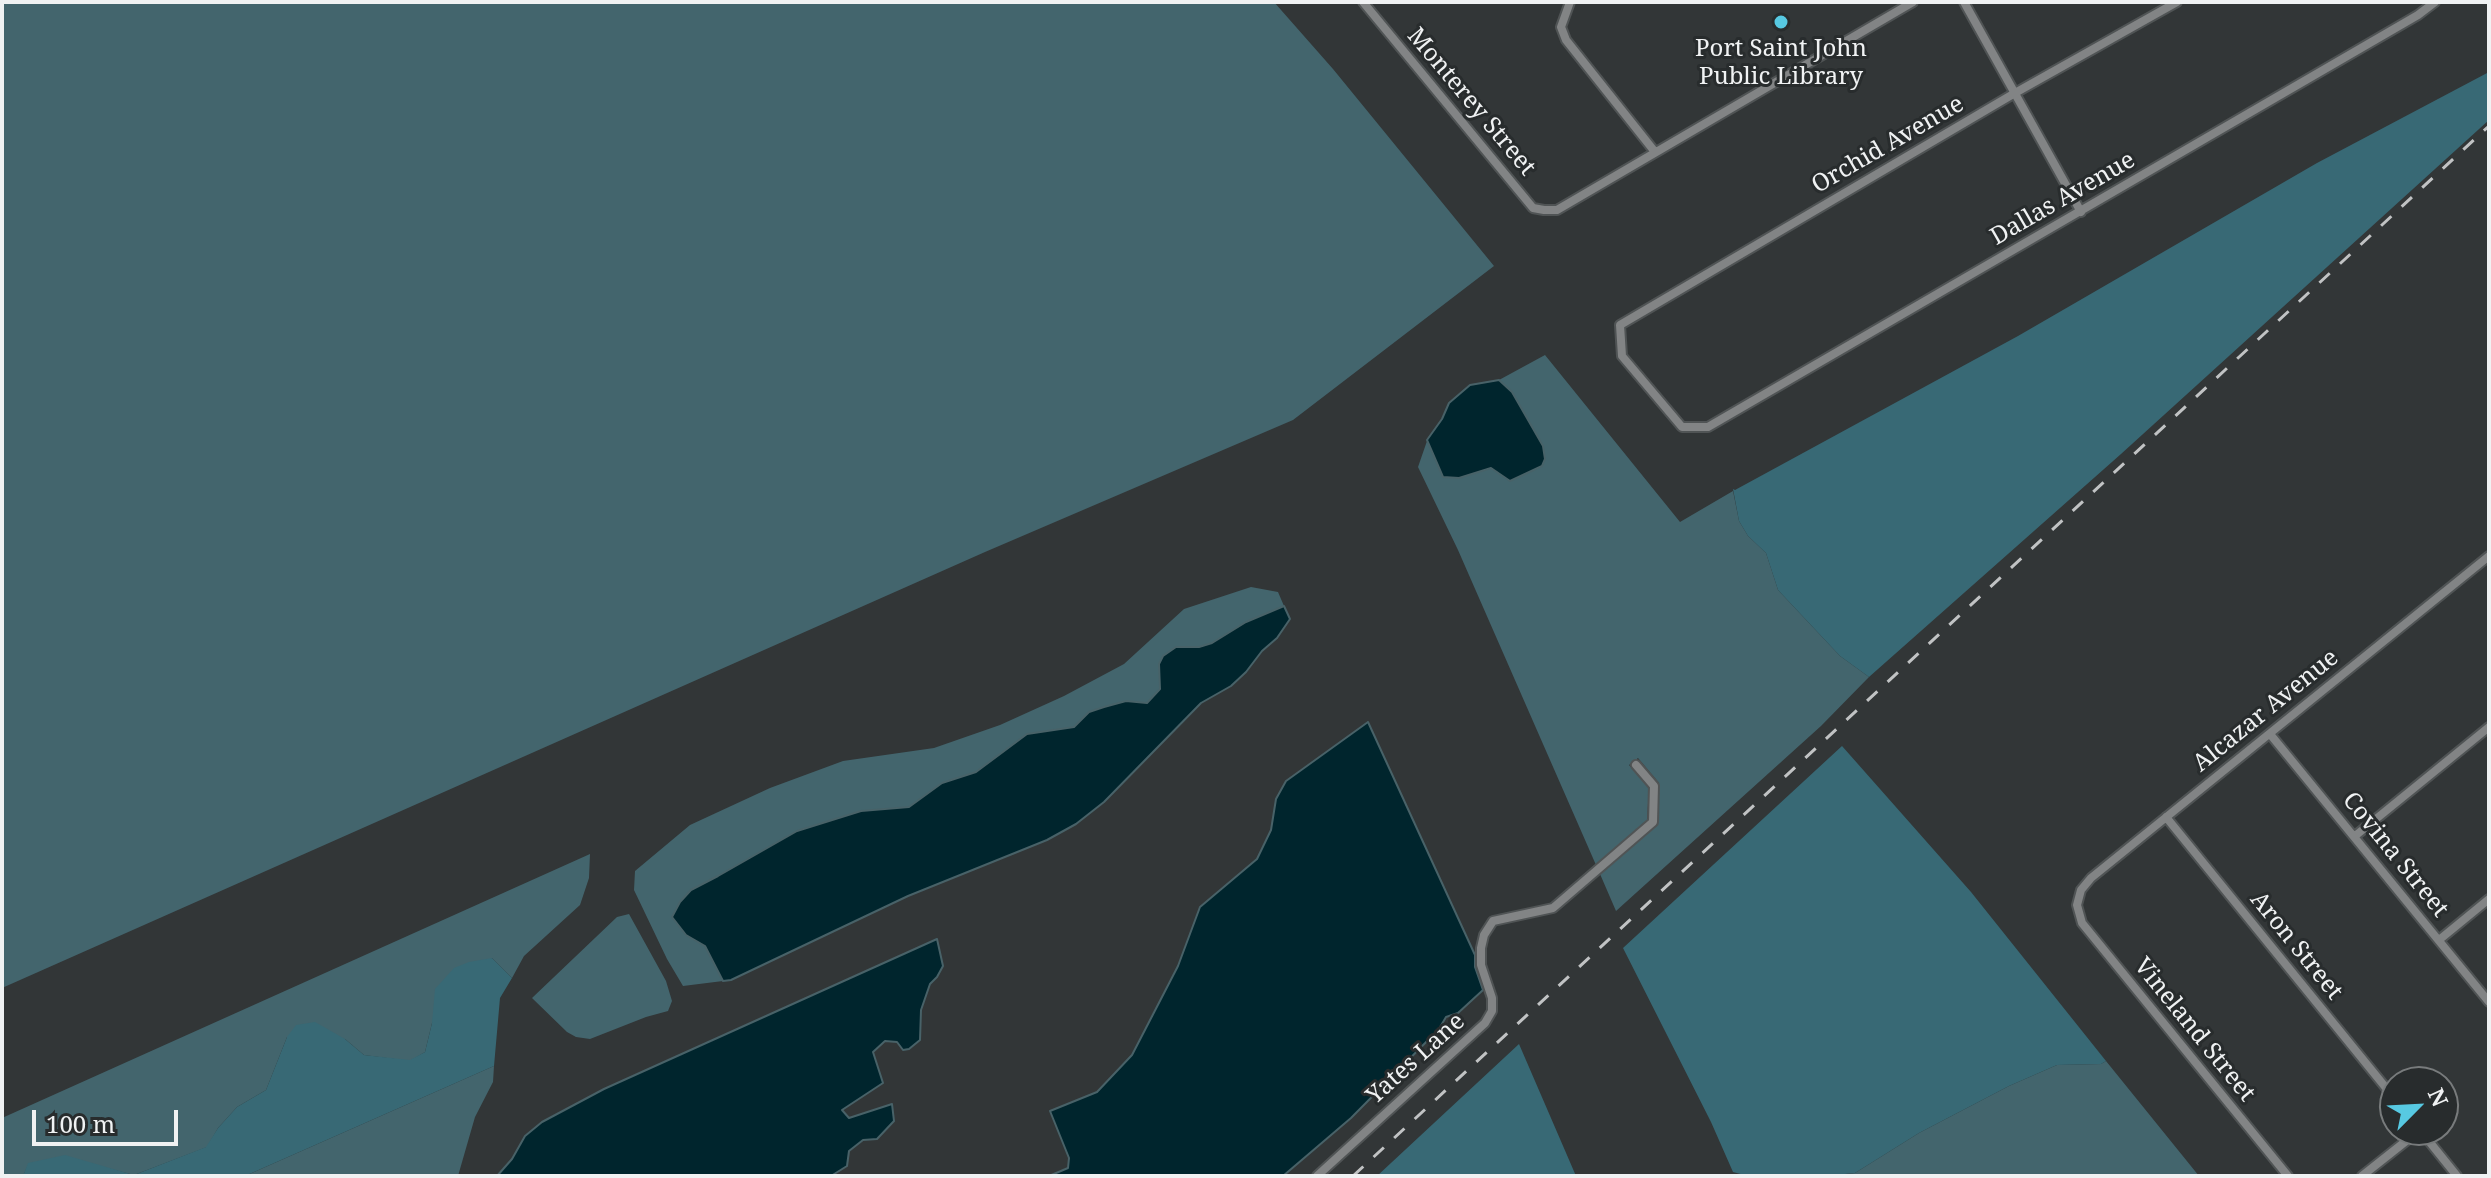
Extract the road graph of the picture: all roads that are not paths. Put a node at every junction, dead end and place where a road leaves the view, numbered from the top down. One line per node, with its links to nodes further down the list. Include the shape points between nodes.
1 (1570, 2): 8 (street, via 1561,27 1566,40)
2 (1913, 2): 8 (street)
3 (1964, 2): 7 (street)
4 (2177, 2): 7 (street, Orchid Avenue)
5 (2435, 2): 9 (street, Dallas Avenue)
6 (1368, 4): 8 (street, Monterey Street, via 1533,208 1557,210)
7 (2015, 93): 9 (street); 10 (street, Orchid Avenue, via 1620,325 1622,356 1682,427)
8 (1655, 152)
9 (2081, 212): 10 (street, Dallas Avenue)
10 (1708, 427)
11 (2489, 556): 13 (street, Alcazar Avenue)
12 (2489, 727): 16 (street)
13 (2270, 734): 15 (street, Alcazar Avenue); 16 (street, Covina Street)
14 (1636, 765): 24 (street, Yates Lane, via 1654,786 1653,822 1553,908 1493,921 1481,948 1492,998 1485,1023)
15 (2166, 817): 18 (street, Alcazar Avenue, via 2091,878); 21 (street, Aron Street)
16 (2355, 836): 19 (street, Covina Street)
17 (2489, 899): 19 (street)
18 (2077, 905): 25 (street, Vineland Street, via 2082,923)
19 (2439, 940): 20 (street, Covina Street)
20 (2489, 1002)
21 (2379, 1079)
22 (2400, 1146): 26 (street)
23 (2433, 1146): 27 (street)
24 (1317, 1176)
25 (2288, 1176)
26 (2362, 1176)
27 (2457, 1176)

